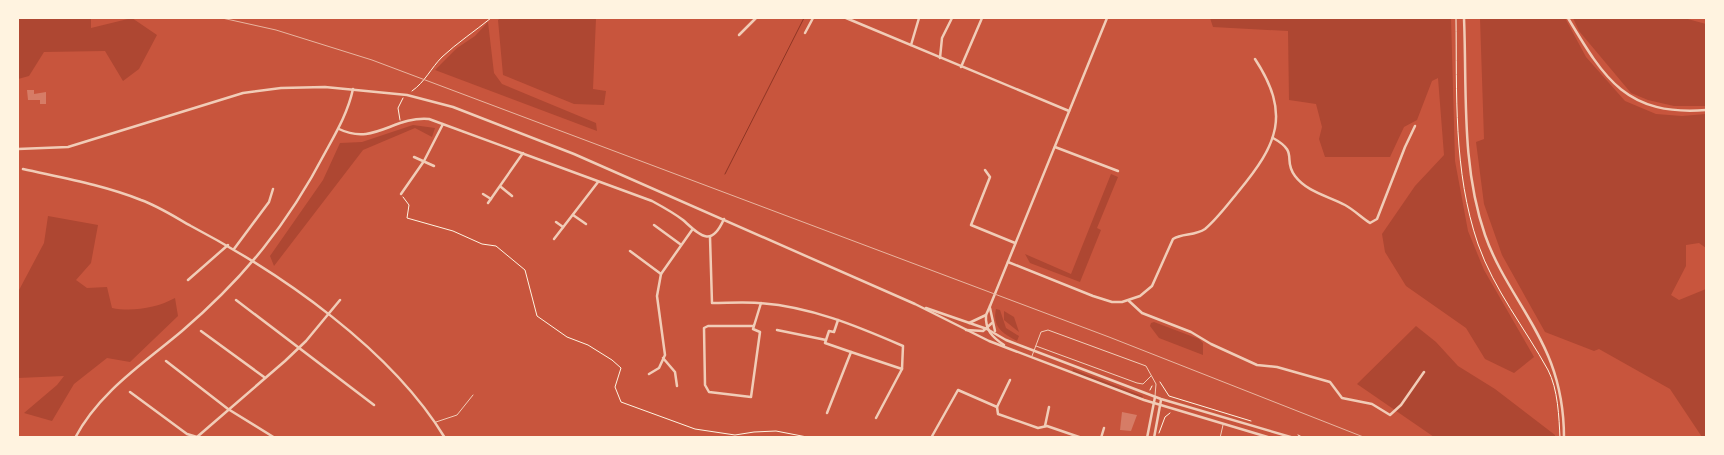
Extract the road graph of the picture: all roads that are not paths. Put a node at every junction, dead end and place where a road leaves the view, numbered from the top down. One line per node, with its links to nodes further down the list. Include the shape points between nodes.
1 (756, 18): 11 (street)
2 (814, 18): 10 (street)
3 (846, 18): 12 (street)
4 (919, 18): 12 (street)
5 (952, 18): 13 (street, via 942,38)
6 (982, 18): 15 (street)
7 (1107, 18): 18 (street)
8 (1464, 18): 118 (street, via 1468,138 1474,196 1485,235 1500,270 1551,362 1561,402)
9 (1568, 18): 17 (street, via 1587,50 1621,91 1658,109)
10 (805, 33)
11 (739, 35)
12 (911, 46): 13 (street)
13 (940, 58): 15 (street)
14 (1255, 59): 22 (street, via 1269,81 1275,99)
15 (961, 67): 18 (street)
16 (353, 89): 21 (street); 24 (street, via 281,88 243,93 68,147); 41 (street, via 407,95 453,107 574,154)
17 (1706, 110)
18 (1069, 111): 23 (street)
19 (443, 124): 21 (street, via 419,118 400,121 367,135 355,135); 25 (street); 27 (street)
20 (1415, 126): 22 (street, via 1377,219 1370,223 1344,204 1303,184 1294,175 1289,150)
21 (340, 129): 54 (street, via 291,213)
22 (1273, 138): 60 (street, via 1256,170 1222,210 1204,230 1173,239 1152,286)
23 (1055, 147): 31 (street); 49 (street)
24 (18, 149)
25 (523, 153): 32 (street); 33 (street)
26 (414, 157): 27 (street)
27 (424, 161): 28 (street); 35 (street)
28 (434, 166)
29 (23, 169): 51 (street, via 110,189 142,200)
30 (985, 170): 49 (street, via 990,177 972,225)
31 (1118, 171)
32 (598, 182): 40 (street); 46 (street, via 652,201 684,221)
33 (501, 187): 37 (street); 38 (street)
34 (273, 189): 52 (street, via 269,202)
35 (401, 194)
36 (483, 194): 38 (street)
37 (512, 196)
38 (491, 199): 39 (street)
39 (488, 203)
40 (572, 215): 43 (street); 45 (street)
41 (724, 219): 47 (street, via 716,234); 62 (street)
42 (556, 222): 45 (street)
43 (586, 224)
44 (654, 225): 50 (street)
45 (563, 227): 48 (street)
46 (692, 230): 47 (street, via 700,236); 50 (street)
47 (710, 237): 61 (street, via 712,303)
48 (554, 239)
49 (1015, 243): 55 (street)
50 (680, 244): 56 (street)
51 (228, 246): 52 (street); 57 (street)
52 (234, 249): 54 (street)
53 (630, 251): 56 (street)
54 (254, 262): 64 (street); 108 (street, via 214,303 111,390)
55 (1008, 262): 60 (street, via 1093,296 1112,302); 63 (street)
56 (661, 274): 82 (street, via 657,296)
57 (188, 280)
58 (236, 300): 77 (street)
59 (340, 300): 64 (street)
60 (1129, 301): 85 (street, via 1142,313 1191,332 1257,365 1277,367 1330,382 1342,398 1372,404 1390,415)
61 (761, 303): 66 (street); 69 (street)
62 (915, 304): 67 (street); 72 (street)
63 (990, 306): 65 (street); 68 (street)
64 (328, 315): 77 (street); 103 (street, via 403,380)
65 (986, 315): 67 (street); 70 (street)
66 (838, 320): 75 (street, via 834,332 829,331); 84 (street, via 903,346)
67 (968, 323): 70 (street)
68 (992, 323): 70 (street); 74 (street)
69 (754, 326): 69 (street, via 753,329 760,332 751,397 709,392 705,385 704,328)
70 (987, 329): 72 (street); 74 (street); 78 (street)
71 (778, 330): 75 (street)
72 (965, 330): 78 (street)
73 (202, 331): 88 (street)
74 (996, 333): 79 (street)
75 (826, 340): 80 (street, via 825,343)
76 (1036, 345): 79 (lane); 87 (lane, via 1137,383 1143,384); 87 (lane, via 1040,332 1048,330 1146,366)
77 (300, 347): 88 (street); 96 (street)
78 (1007, 348): 81 (street)
79 (1034, 350): 81 (lane); 93 (street)
80 (851, 352): 84 (street); 101 (street)
81 (1032, 357): 95 (street)
82 (664, 358): 86 (street, via 659,368); 90 (street, via 675,372)
83 (166, 361): 100 (street)
84 (902, 369): 102 (street)
85 (1424, 372)
86 (649, 374)
87 (1152, 374): 93 (lane, via 1156,384)
88 (264, 377): 100 (street)
89 (1010, 380): 98 (street)
90 (677, 386)
91 (130, 392): 100 (street, via 191,437 199,435)
92 (473, 395): 103 (lane, via 457,415)
93 (1155, 397): 94 (street); 95 (street)
94 (1161, 399): 97 (street); 107 (street)
95 (1154, 403): 97 (street); 114 (street)
96 (374, 405)
97 (1161, 405): 104 (street); 115 (street)
98 (997, 407): 105 (street, via 998,414 1038,428); 111 (street, via 958,390)
99 (1048, 407): 105 (street)
100 (228, 409): 109 (street)
101 (827, 413)
102 (876, 418)
103 (436, 422): 110 (street)
104 (1223, 424): 116 (lane); 117 (street)
105 (1045, 426): 112 (street)
106 (1104, 428): 113 (street)
107 (1296, 436)
108 (75, 438)
109 (275, 438)
110 (445, 438)
111 (931, 438)
112 (1082, 438)
113 (1101, 438)
114 (1147, 438)
115 (1156, 438)
116 (1220, 438)
117 (1271, 438)
118 (1564, 438)

